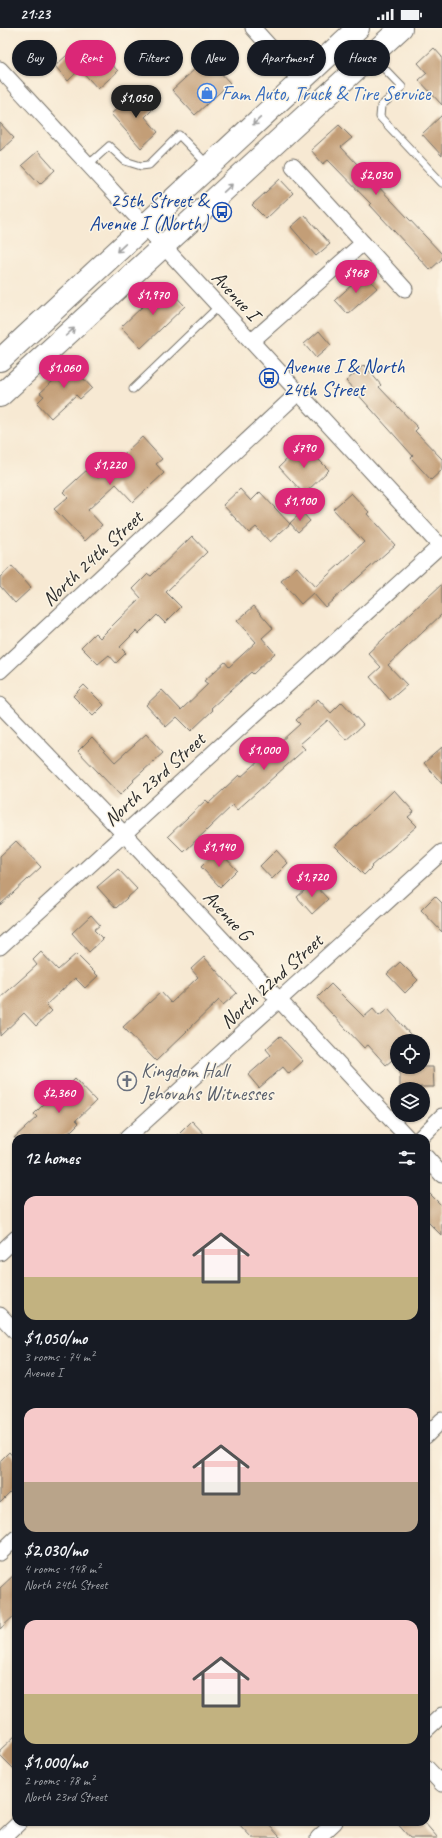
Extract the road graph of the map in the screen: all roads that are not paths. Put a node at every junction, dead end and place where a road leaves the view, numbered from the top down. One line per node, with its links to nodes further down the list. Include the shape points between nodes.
1 (253, 28): 8 (street)
2 (358, 28): 8 (main road)
3 (401, 28): 4 (main road)
4 (388, 40)
5 (0, 69): 9 (street, Avenue I)
6 (390, 75): 12 (lane, via 402,88 381,106 380,117)
7 (349, 76): 15 (main road, one-way to 7)
8 (300, 80): 10 (main road, one-way to 10)
9 (88, 164): 10 (lane, via 109,146 125,160 141,166 149,164 179,135); 13 (street, Avenue I)
10 (209, 166): 13 (main road)
11 (293, 166): 14 (street)
12 (442, 183)
13 (145, 226): 15 (street, Avenue I); 19 (main road, one-way to 19)
14 (363, 243): 16 (street); 18 (street)
15 (164, 246): 17 (street, Avenue I); 22 (main road, one-way to 15)
16 (405, 288)
17 (219, 306): 18 (street, Avenue I); 20 (lane)
18 (252, 341): 21 (street, Avenue I)
19 (0, 360)
20 (133, 389)
21 (299, 392): 23 (street, Avenue I); 24 (street, North 24th Street)
22 (0, 396)
23 (441, 546): 26 (street, North 23rd Street)
24 (0, 671)
25 (0, 705): 26 (street, Avenue G)
26 (124, 834): 28 (street, North 23rd Street); 29 (street, Avenue G)
27 (442, 852): 29 (street, North 22nd Street)
28 (0, 947)
29 (280, 1000): 31 (street, North 22nd Street); 32 (street, Avenue G)
30 (442, 1116): 33 (street)
31 (131, 1134)
32 (404, 1134)
33 (424, 1134)
34 (430, 1162): 35 (street)
35 (442, 1175)
36 (12, 1242): 37 (street)
37 (0, 1253)
38 (0, 1315): 39 (street)
39 (12, 1328)
40 (442, 1420): 41 (street)
41 (430, 1432)
42 (12, 1542): 43 (street)
43 (0, 1553)
44 (442, 1715): 45 (street)
45 (430, 1726)
46 (430, 1771): 47 (street)
47 (442, 1784)
48 (16, 1826): 50 (street)
49 (331, 1826): 51 (street)
50 (3, 1838)
51 (318, 1838)

